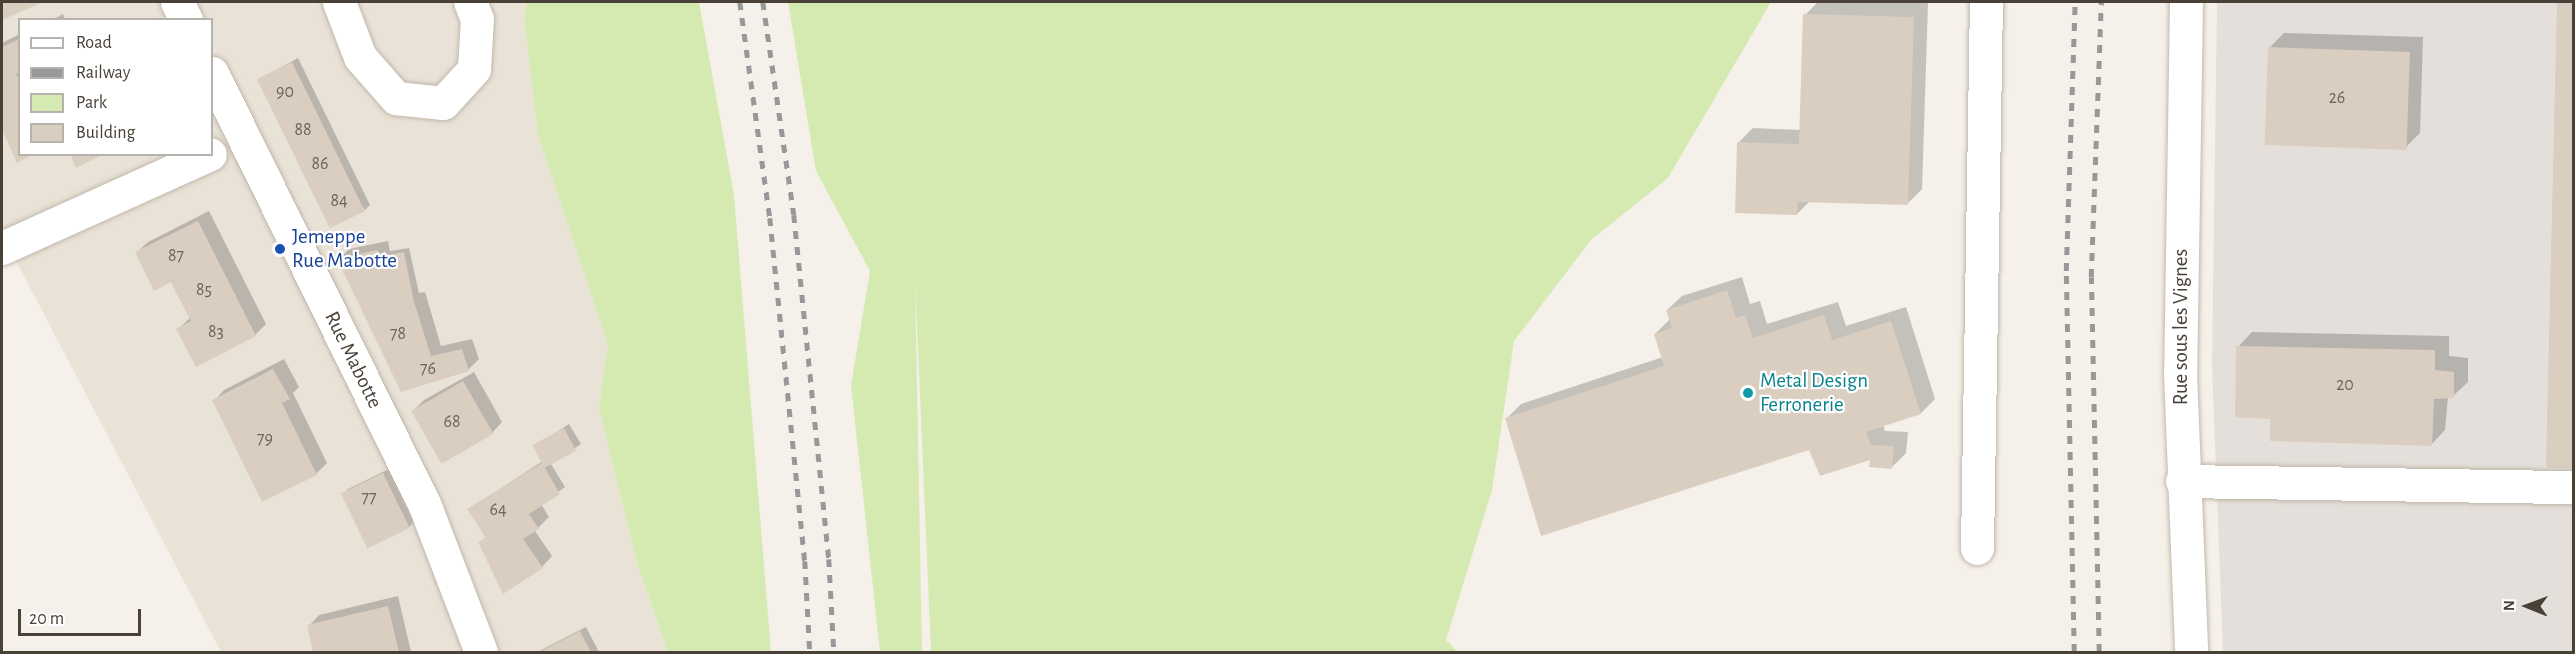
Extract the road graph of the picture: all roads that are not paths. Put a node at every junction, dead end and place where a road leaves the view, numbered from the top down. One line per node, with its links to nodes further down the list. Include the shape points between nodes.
1 (177, 2): 6 (street)
2 (339, 2): 3 (street, via 360,57 396,98 443,103 474,69 477,19)
3 (470, 2)
4 (1986, 2): 14 (street)
5 (2186, 2): 12 (street, Rue sous les Vignes)
6 (185, 18)
7 (213, 75): 8 (street, Rue Mabotte)
8 (243, 140): 9 (street); 15 (street, Rue Mabotte, via 425,506)
9 (213, 153)
10 (207, 156): 11 (street)
11 (2, 248)
12 (2182, 481): 13 (street); 16 (street, Rue sous les Vignes)
13 (2574, 487)
14 (1977, 548)
15 (481, 652)
16 (2191, 652)

